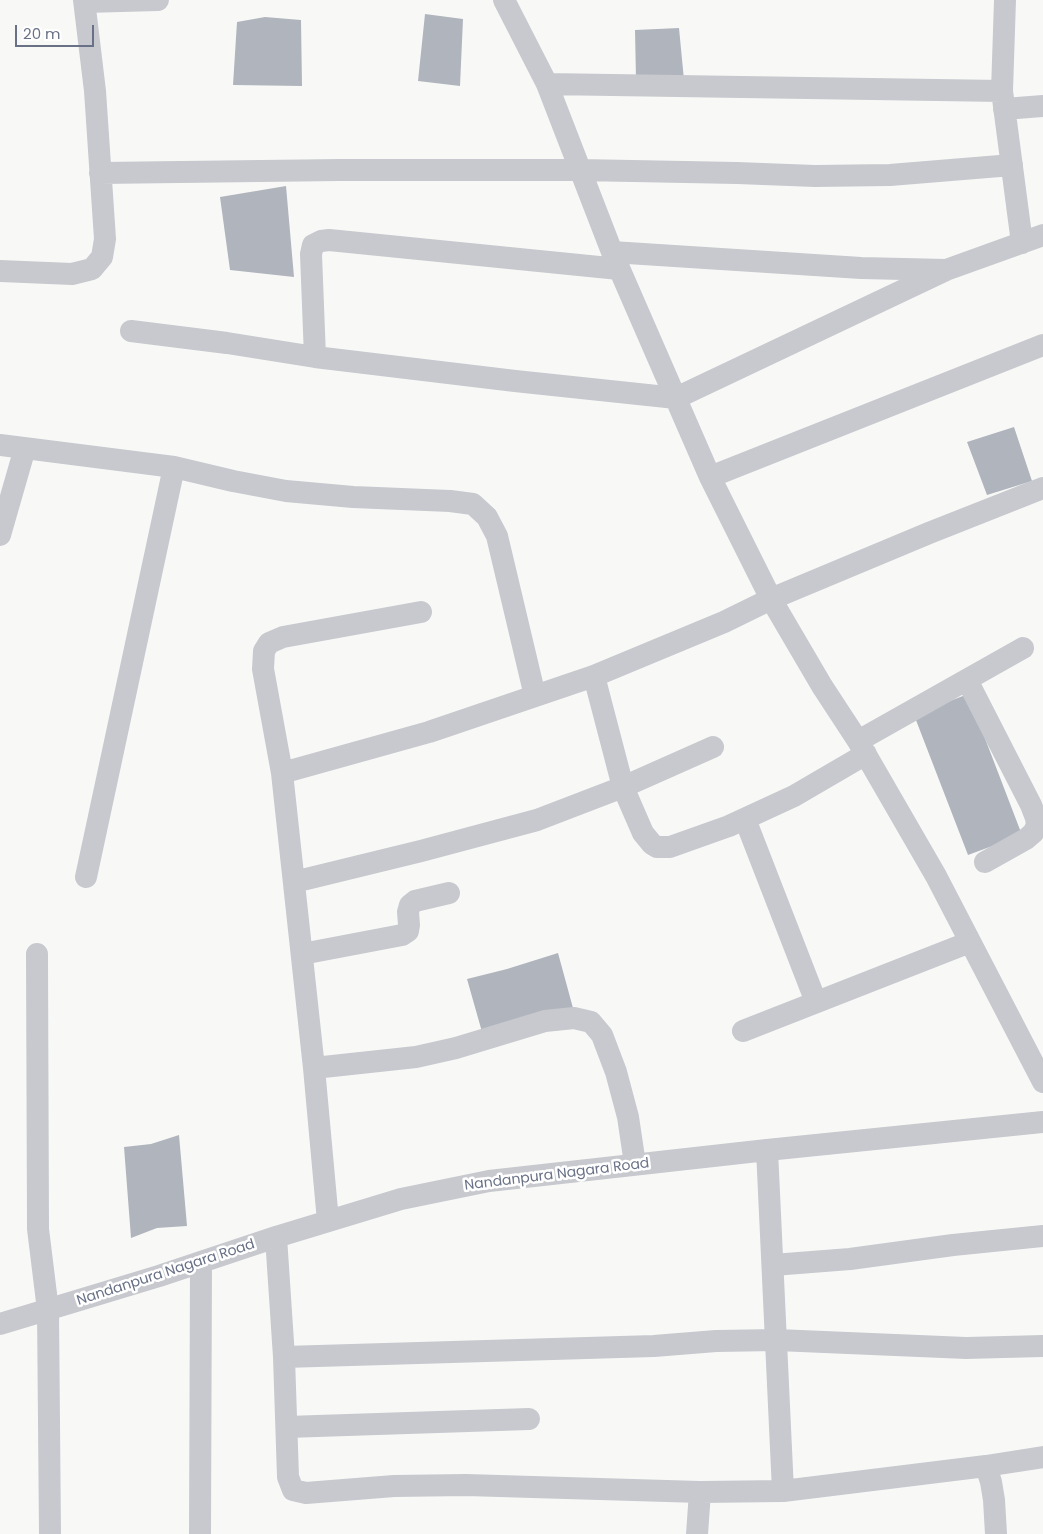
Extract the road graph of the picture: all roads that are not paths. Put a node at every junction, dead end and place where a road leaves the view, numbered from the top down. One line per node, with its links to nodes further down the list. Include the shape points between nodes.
1 (158, 0): 4 (street)
2 (504, 0): 5 (street)
3 (1005, 0): 6 (street)
4 (84, 1): 10 (street, via 95,91)
5 (547, 84): 6 (street); 9 (street)
6 (1003, 100): 7 (street); 8 (street)
7 (1043, 106)
8 (1012, 165): 9 (street, via 890,176); 12 (street)
9 (580, 170): 10 (street); 13 (street)
10 (100, 173): 15 (street, via 105,239 102,257 92,269 72,274)
11 (1043, 235): 12 (street)
12 (1022, 243): 14 (street)
13 (615, 260): 14 (street); 18 (street, via 321,241 313,245 311,254); 19 (street)
14 (946, 270): 19 (street)
15 (0, 271)
16 (131, 331): 18 (street)
17 (1043, 345): 23 (street)
18 (315, 357): 19 (street)
19 (676, 398): 23 (street)
20 (0, 445): 21 (street)
21 (25, 448): 22 (street); 25 (street)
22 (174, 467): 31 (street, via 286,491 472,504 487,517 497,536); 38 (street)
23 (710, 477): 26 (street)
24 (1043, 488): 26 (street)
25 (0, 535)
26 (771, 599): 29 (street); 33 (street)
27 (421, 612): 34 (street, via 283,637 269,643 264,651 263,669)
28 (1023, 648): 30 (street)
29 (594, 676): 31 (street); 35 (street)
30 (967, 680): 33 (street); 37 (street, via 1036,818 1033,833)
31 (535, 696): 34 (street, via 429,732)
32 (713, 747): 35 (street)
33 (862, 747): 36 (street, via 794,796); 41 (street)
34 (282, 772): 39 (street)
35 (623, 787): 36 (street, via 643,833 652,844 662,848); 39 (street, via 537,820)
36 (745, 819): 44 (street)
37 (985, 862)
38 (86, 877)
39 (294, 882): 43 (street)
40 (449, 894): 43 (street, via 410,905 410,925 402,935)
41 (970, 942): 44 (street); 47 (street)
42 (37, 954): 56 (street, via 38,1229)
43 (302, 954): 46 (street)
44 (816, 1002): 45 (street)
45 (743, 1031)
46 (314, 1068): 50 (street, via 416,1057 545,1021 574,1018 591,1022 602,1036 616,1072 628,1117); 51 (street)
47 (1043, 1082)
48 (1043, 1122): 49 (street, Nandanpura Nagara Road)
49 (767, 1150): 50 (street, Nandanpura Nagara Road); 55 (street)
50 (635, 1164): 51 (street, Nandanpura Nagara Road, via 489,1181 401,1199)
51 (328, 1221): 53 (street, Nandanpura Nagara Road)
52 (1043, 1236): 55 (street)
53 (276, 1237): 54 (street, Nandanpura Nagara Road); 60 (street)
54 (201, 1263): 56 (street, Nandanpura Nagara Road); 68 (street)
55 (773, 1265): 58 (street)
56 (48, 1310): 57 (street, Nandanpura Nagara Road); 67 (street)
57 (0, 1324)
58 (777, 1340): 59 (street, via 966,1348); 60 (street); 65 (street)
59 (1043, 1346)
60 (284, 1357): 62 (street)
61 (529, 1419): 62 (street)
62 (287, 1427): 66 (street, via 288,1477 293,1490 306,1493 394,1486 466,1485)
63 (1043, 1457): 64 (street)
64 (986, 1466): 65 (street); 70 (street, via 993,1491)
65 (783, 1490): 66 (street)
66 (700, 1492): 69 (street)
67 (50, 1534)
68 (200, 1534)
69 (697, 1534)
70 (996, 1534)

